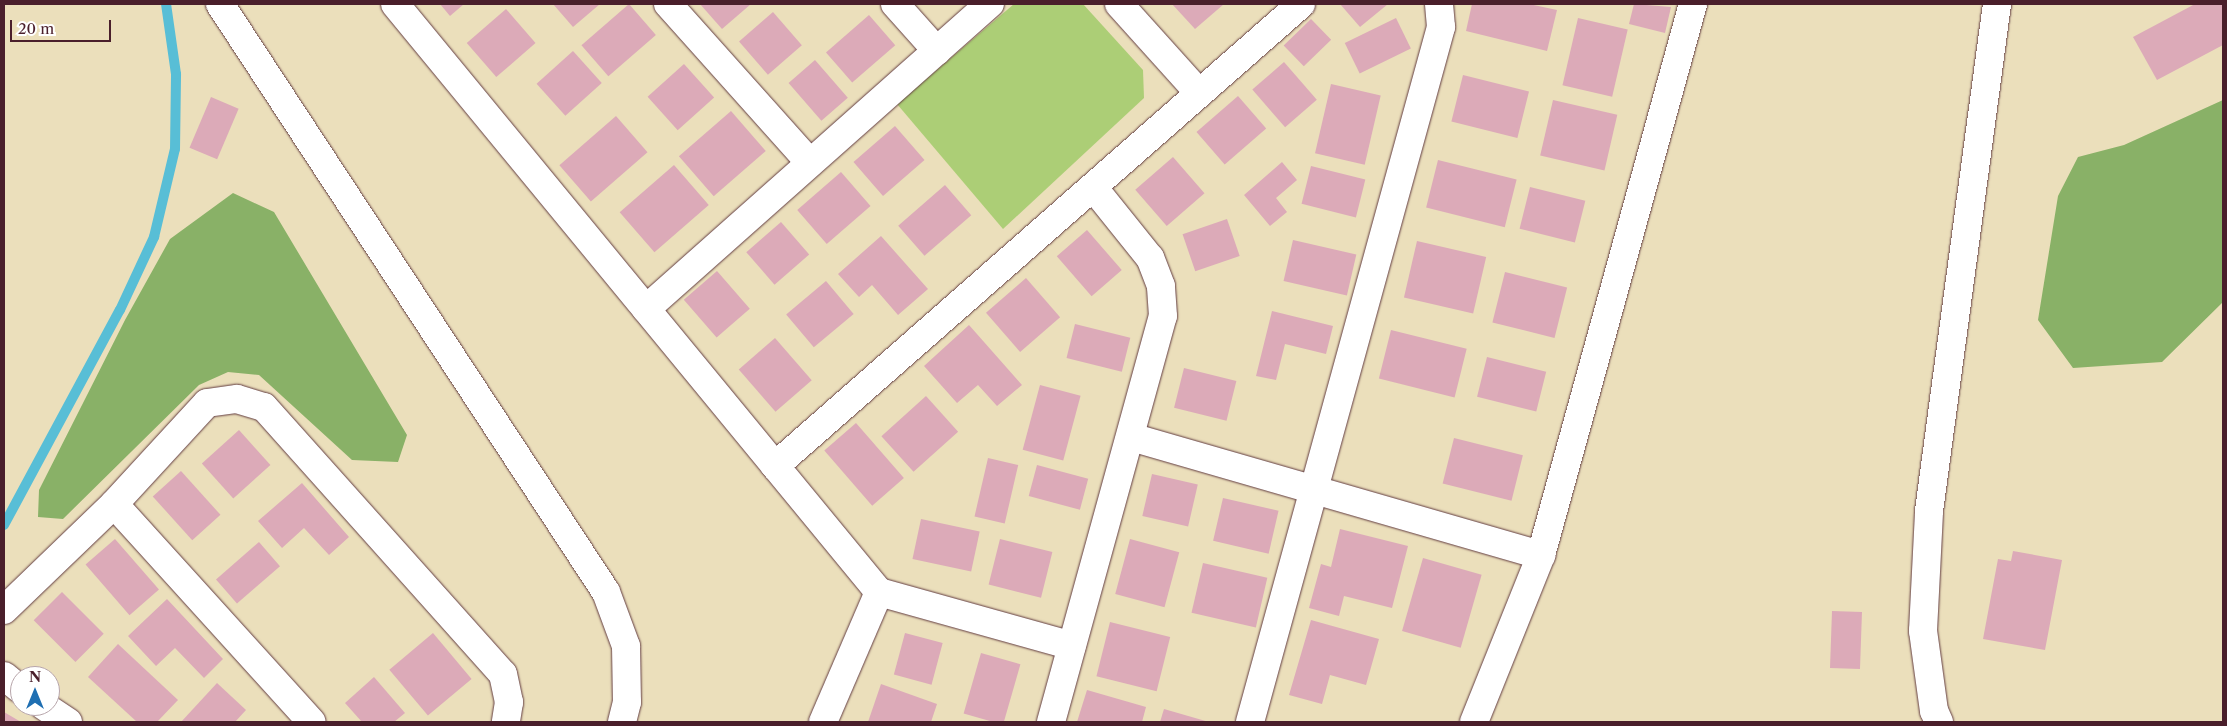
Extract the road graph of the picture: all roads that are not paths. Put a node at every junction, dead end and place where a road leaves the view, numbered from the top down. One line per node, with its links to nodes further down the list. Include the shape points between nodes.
1 (220, 4): 26 (street, via 606,592 626,646 627,702)
2 (395, 4): 15 (street)
3 (668, 4): 13 (street)
4 (895, 4): 11 (street)
5 (990, 4): 11 (street)
6 (1119, 4): 12 (street)
7 (1301, 4): 12 (street)
8 (1439, 4): 18 (street, via 1441,27)
9 (1693, 4): 20 (street)
10 (1997, 4): 31 (street, via 1929,511 1923,631 1934,711)
11 (937, 51): 13 (street)
12 (1199, 94): 14 (street)
13 (810, 164): 15 (street)
14 (1093, 187): 16 (street, via 1150,258 1161,286 1163,316); 17 (street)
15 (646, 309): 17 (street)
16 (1131, 437): 18 (street); 23 (street)
17 (775, 466): 21 (street)
18 (1314, 490): 20 (street); 29 (street)
19 (114, 504): 22 (street); 24 (street); 25 (street, via 207,403 237,399 264,407 503,674 510,702)
20 (1541, 555): 30 (street)
21 (879, 592): 23 (street); 27 (street)
22 (4, 610)
23 (1072, 646): 28 (street)
24 (312, 722)
25 (506, 722)
26 (622, 722)
27 (823, 722)
28 (1051, 722)
29 (1250, 722)
30 (1474, 722)
31 (1939, 722)

